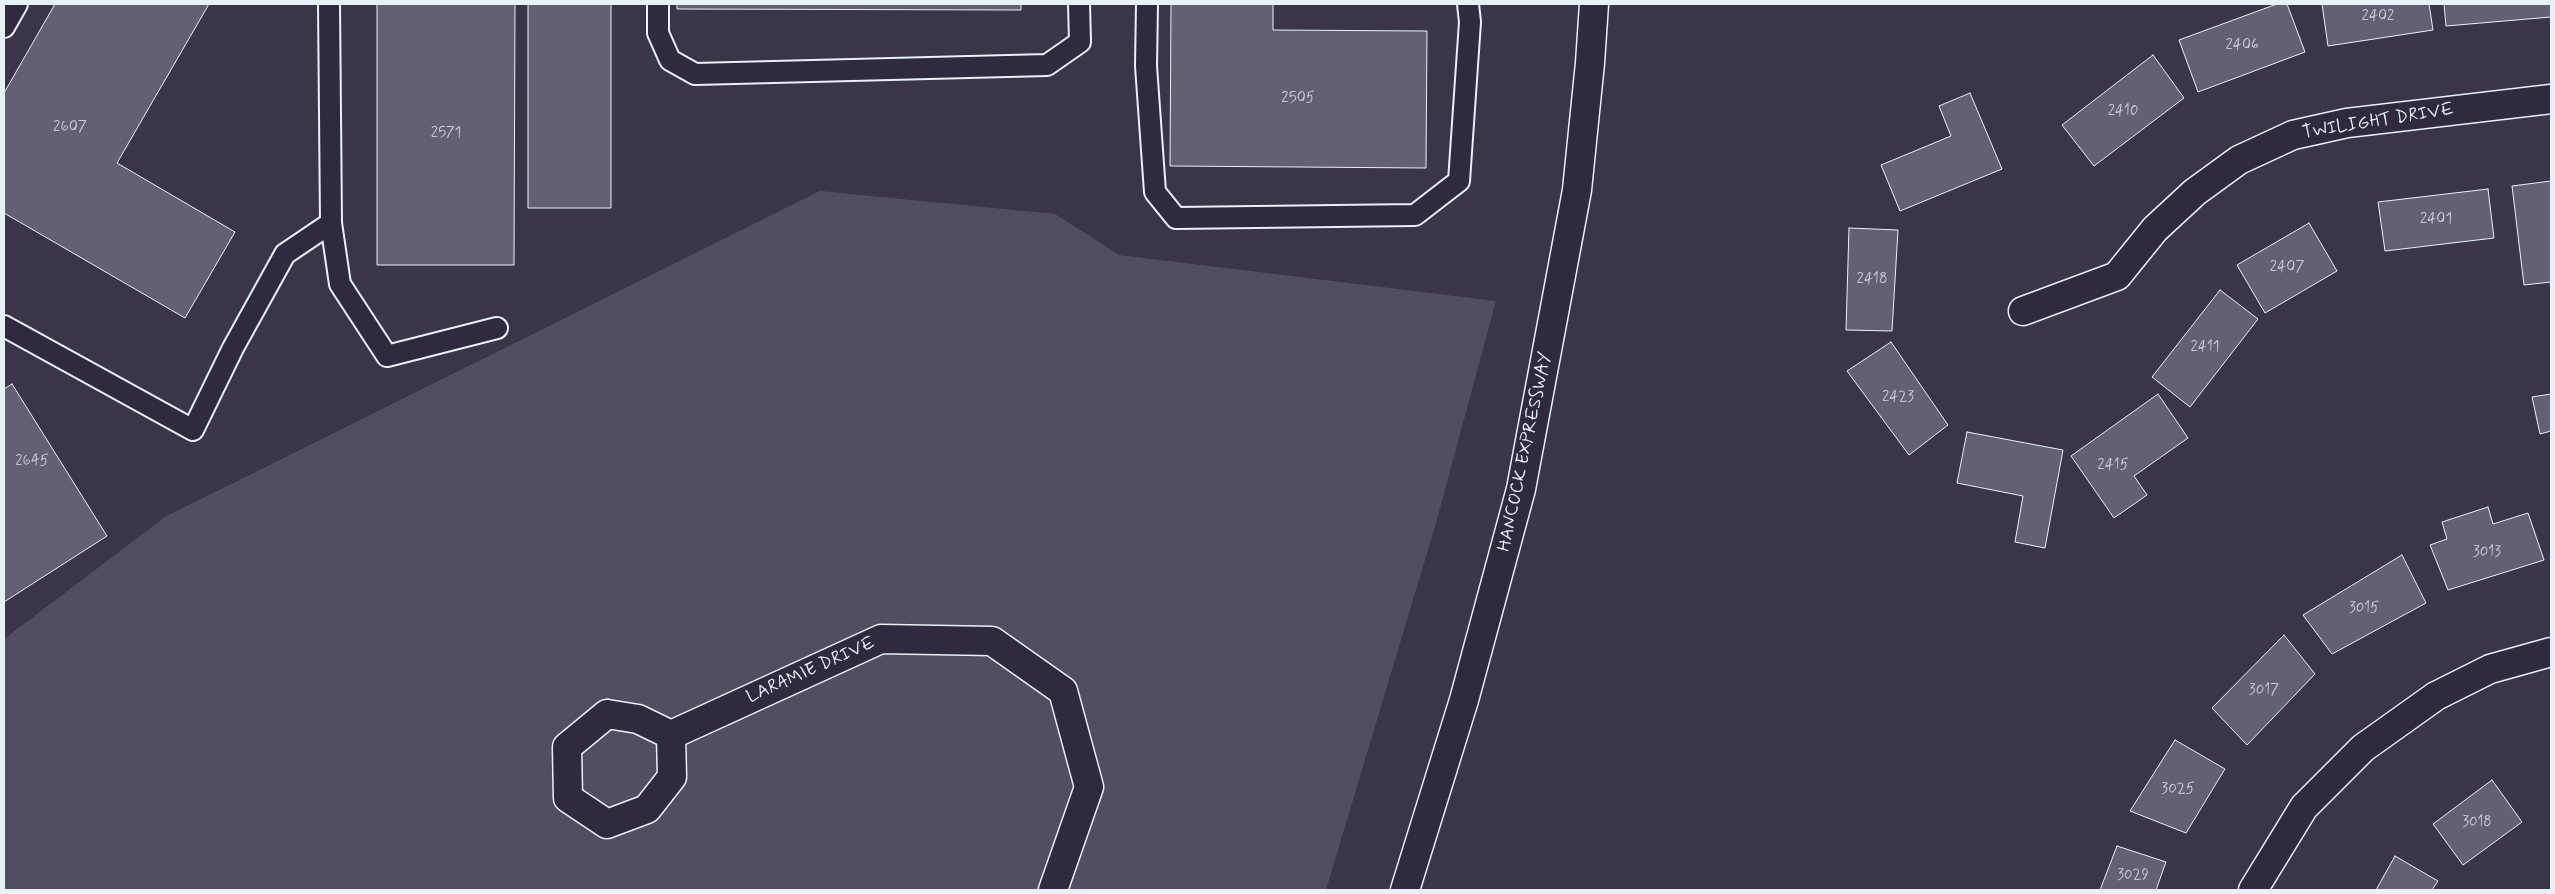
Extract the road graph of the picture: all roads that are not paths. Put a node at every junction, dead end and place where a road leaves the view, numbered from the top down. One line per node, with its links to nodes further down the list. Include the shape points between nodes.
1 (16, 4): 8 (lane)
2 (328, 4): 10 (lane)
3 (658, 4): 4 (lane, via 658,33 670,60 695,74 1047,65 1080,42)
4 (1079, 4)
5 (1147, 4): 6 (lane, via 1146,66 1156,192 1176,218 1415,215 1459,182 1470,22)
6 (1468, 4)
7 (1594, 4): 17 (street, HANCOCK EXPRESSWAY, via 1577,190 1521,489 1464,700)
8 (4, 27)
9 (2551, 99): 11 (street, TWILIGHT DRIVE, via 2348,123 2293,135 2239,160 2195,192 2155,230 2117,276)
10 (331, 223): 12 (lane, via 285,254 233,348 193,430); 13 (lane, via 340,284 386,356)
11 (2023, 311)
12 (4, 326)
13 (498, 328)
14 (2551, 652): 18 (street, via 2490,669 2436,696 2363,748 2304,807)
15 (671, 735): 16 (street, LARAMIE DRIVE, via 881,639 992,641 1063,691 1090,787)
16 (1053, 890)
17 (1405, 890)
18 (2253, 890)

